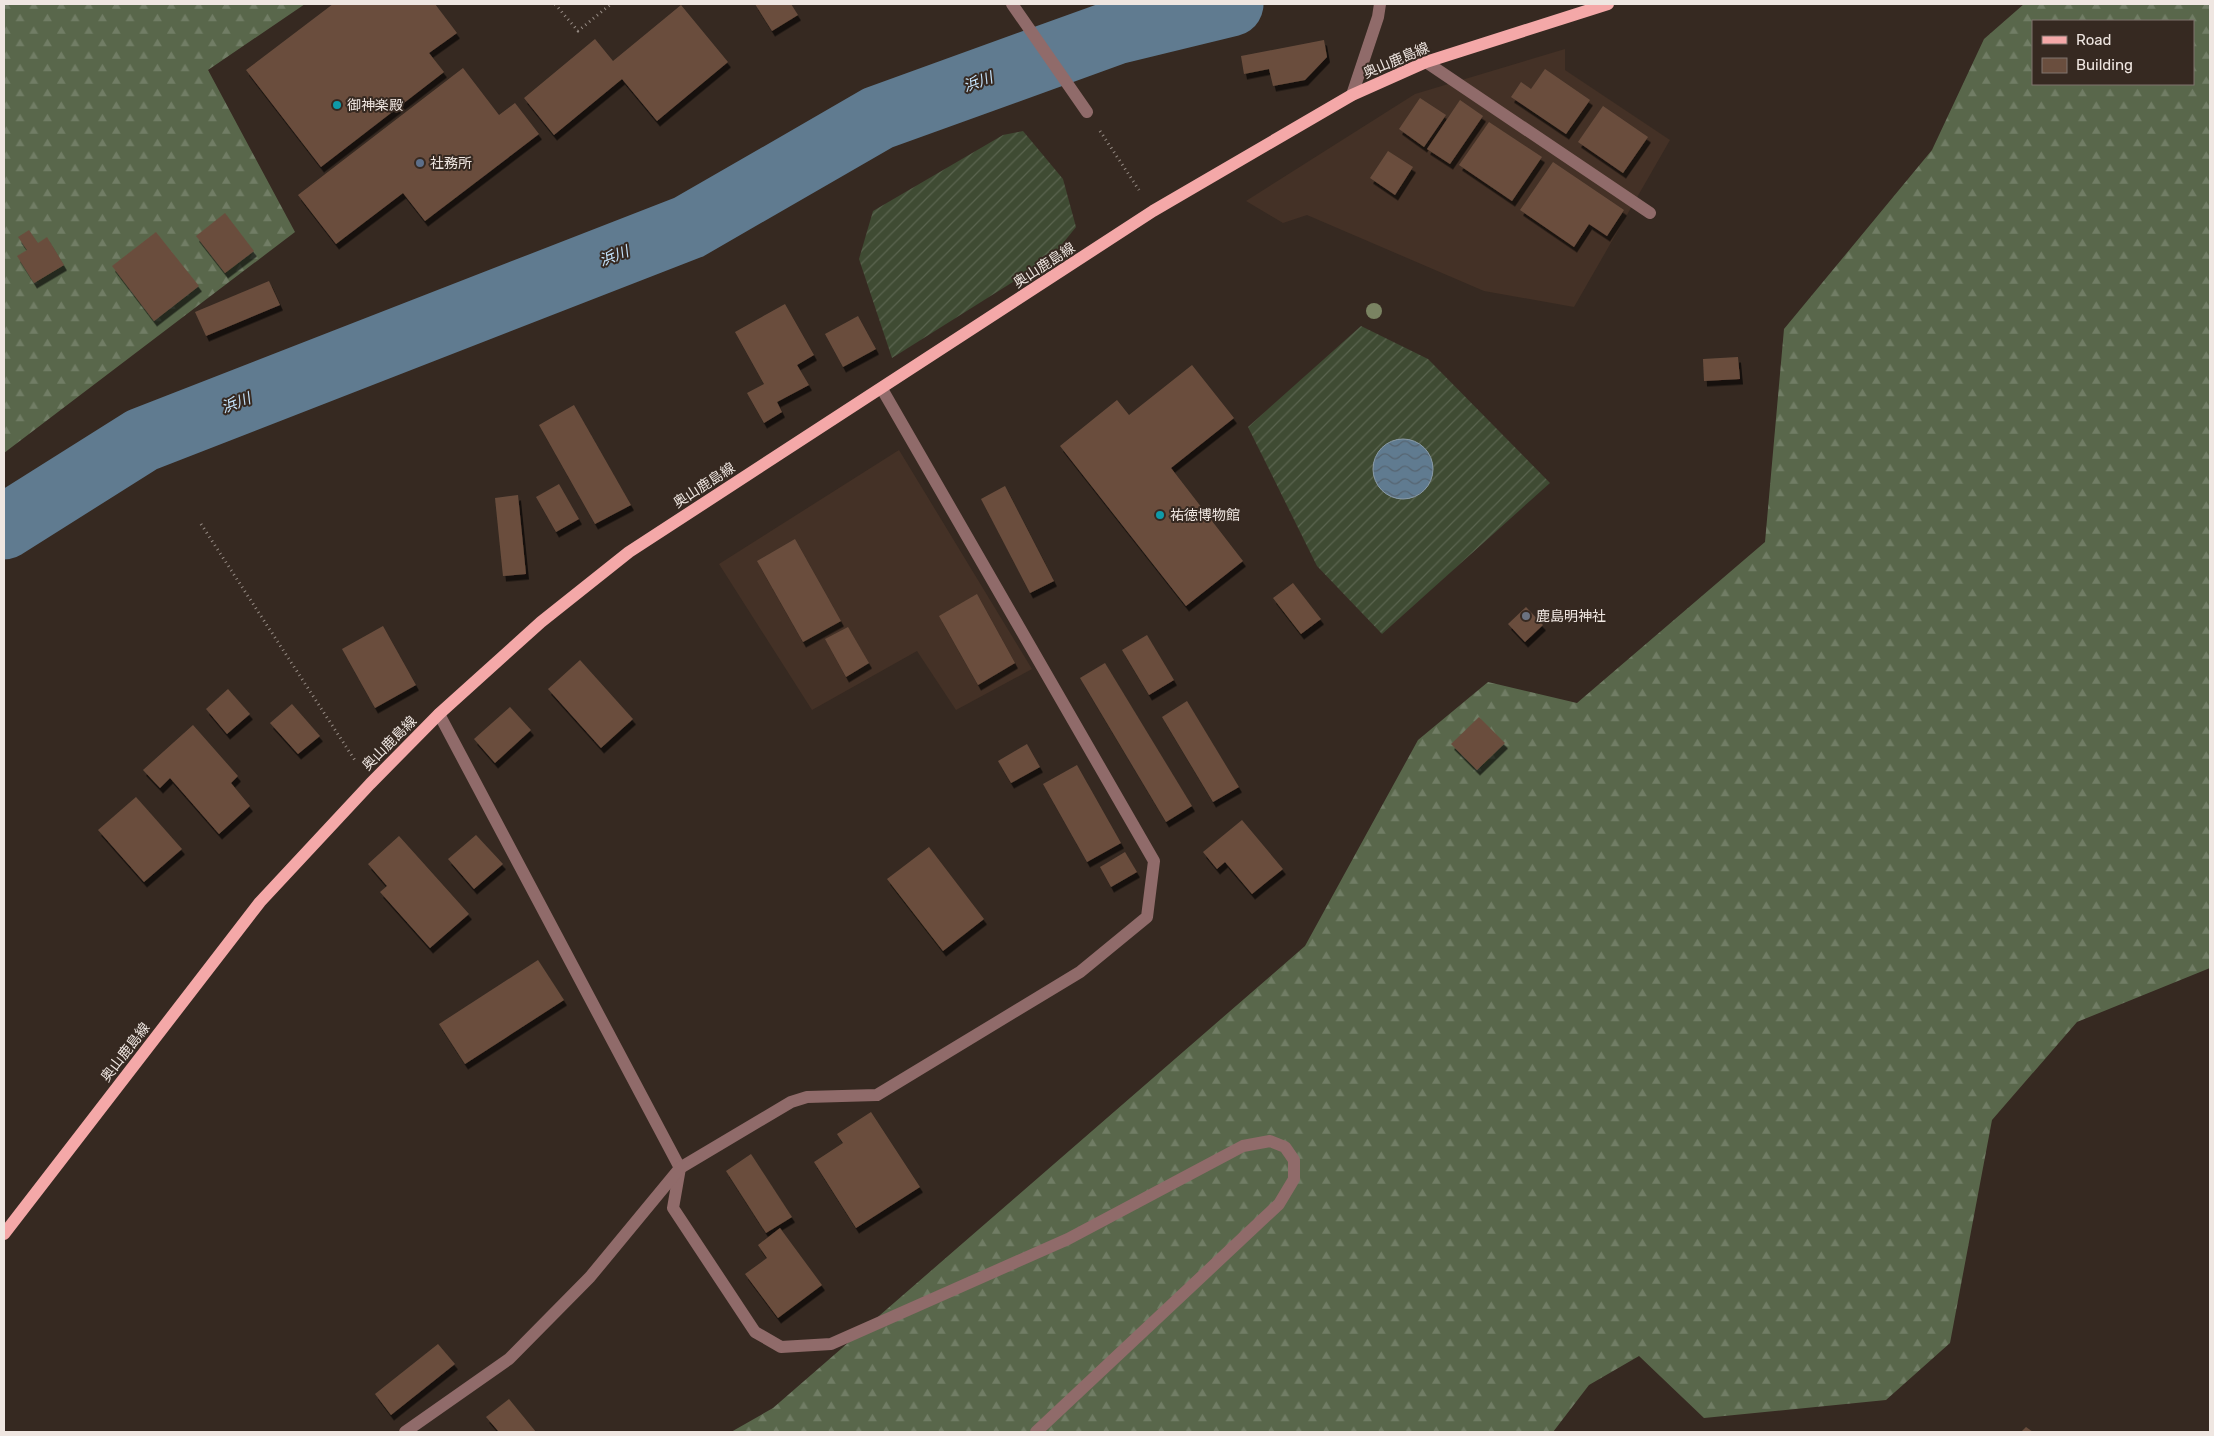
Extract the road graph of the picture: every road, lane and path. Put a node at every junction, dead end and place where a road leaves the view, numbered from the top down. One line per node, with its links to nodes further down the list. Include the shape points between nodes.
1 (555, 4): 2 (path, via 578,32)
2 (611, 4)
3 (1012, 4): 8 (street)
4 (1380, 4): 7 (street)
5 (1608, 4): 6 (main road, 奥山鹿島線)
6 (1426, 62): 7 (main road, 奥山鹿島線); 10 (street)
7 (1352, 95): 9 (main road, 奥山鹿島線)
8 (1087, 112): 9 (path)
9 (1154, 212): 11 (main road, 奥山鹿島線)
10 (1650, 213)
11 (882, 388): 13 (main road, 奥山鹿島線, via 629,552 541,622); 15 (street, via 1154,861 1148,917 1080,972 877,1095 807,1097 791,1102)
12 (202, 524): 14 (path)
13 (439, 714): 14 (main road, 奥山鹿島線); 15 (street)
14 (370, 784): 16 (main road, 奥山鹿島線, via 260,902)
15 (680, 1168): 17 (street, via 590,1276 509,1359); 18 (street, via 673,1208 755,1332 781,1347 832,1344 1068,1239 1243,1146 1270,1141 1285,1147 1294,1160 1294,1179 1279,1204)
16 (4, 1234)
17 (405, 1432)
18 (1036, 1432)

